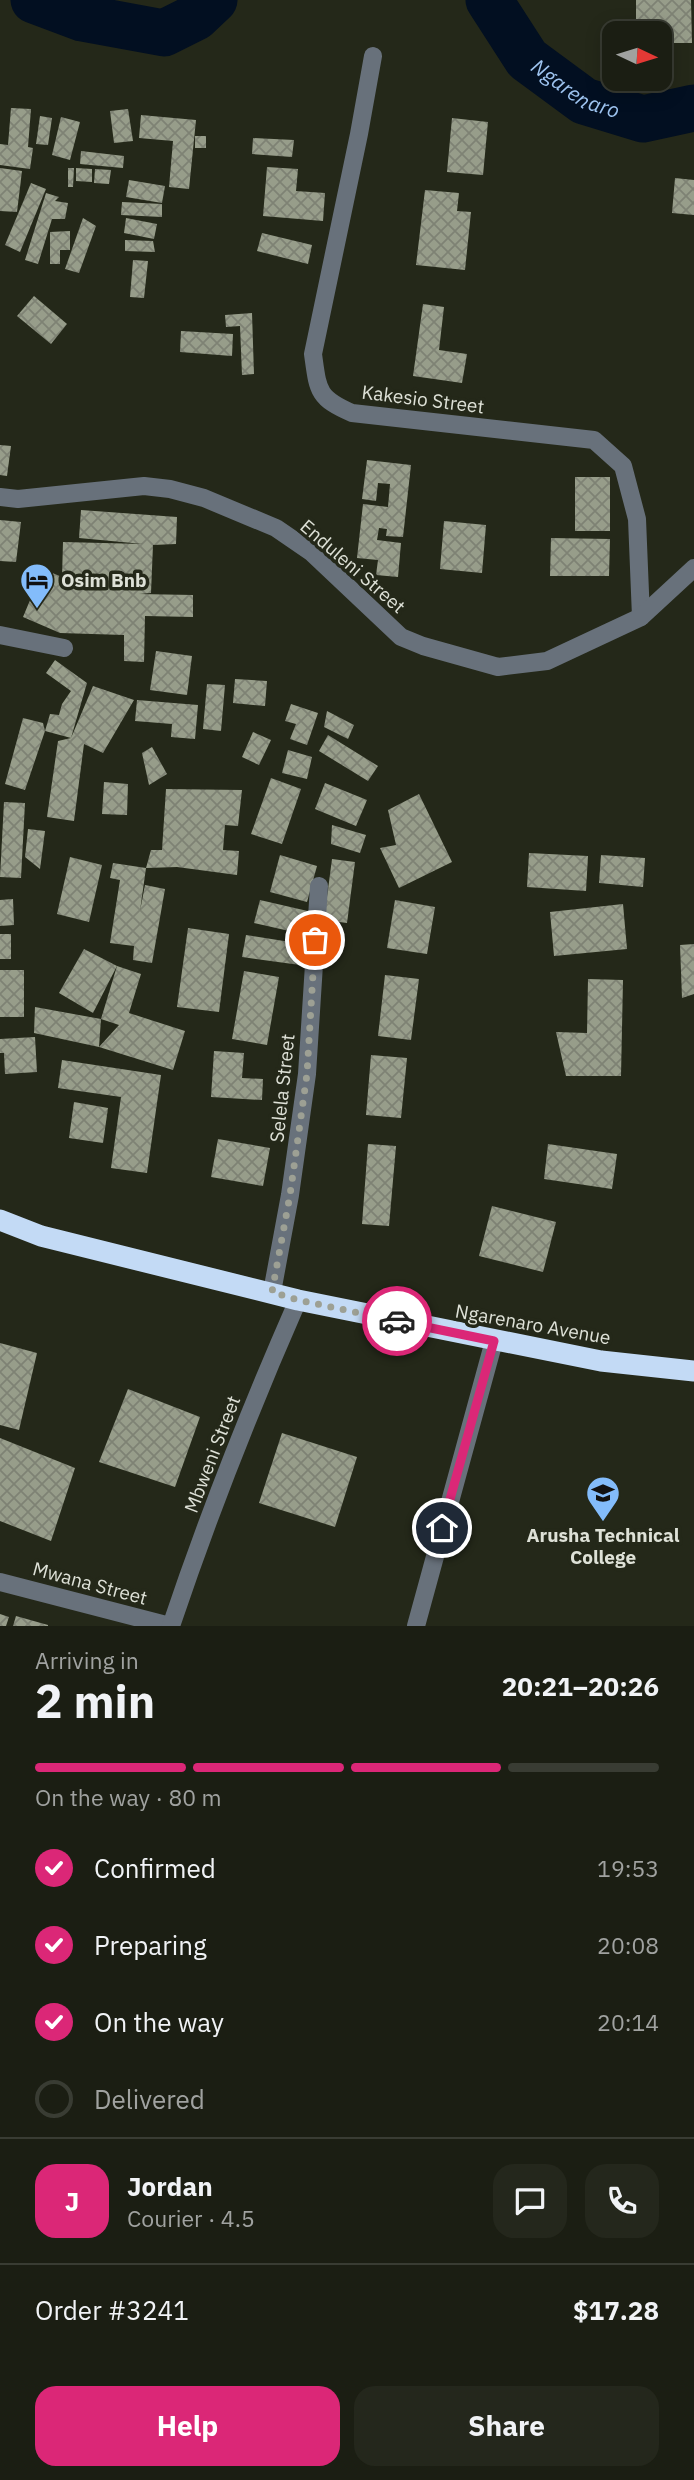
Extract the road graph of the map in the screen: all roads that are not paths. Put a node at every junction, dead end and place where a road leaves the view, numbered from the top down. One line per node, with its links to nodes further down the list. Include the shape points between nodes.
1 (373, 56): 4 (street, Kakesio Street, via 313,354 317,388 332,404 352,413 594,440 623,466 637,519)
2 (0, 497): 4 (street, Enduleni Street, via 144,486 204,498 276,527 311,552 401,637 498,667 547,661)
3 (694, 568): 4 (street, Enduleni Street)
4 (641, 617)
5 (0, 635): 6 (street)
6 (64, 648)
7 (319, 886): 9 (street, Selela Street, via 307,1074)
8 (0, 1220): 9 (highway, Ngarenaro Avenue, via 41,1236)
9 (272, 1292): 10 (highway, Ngarenaro Avenue)
10 (298, 1300): 11 (highway, Ngarenaro Avenue); 14 (street, Mbweni Street)
11 (494, 1341): 12 (highway, Ngarenaro Avenue); 15 (street)
12 (694, 1371)
13 (0, 1582): 14 (street, Mwana Street)
14 (170, 1626)
15 (416, 1626)

